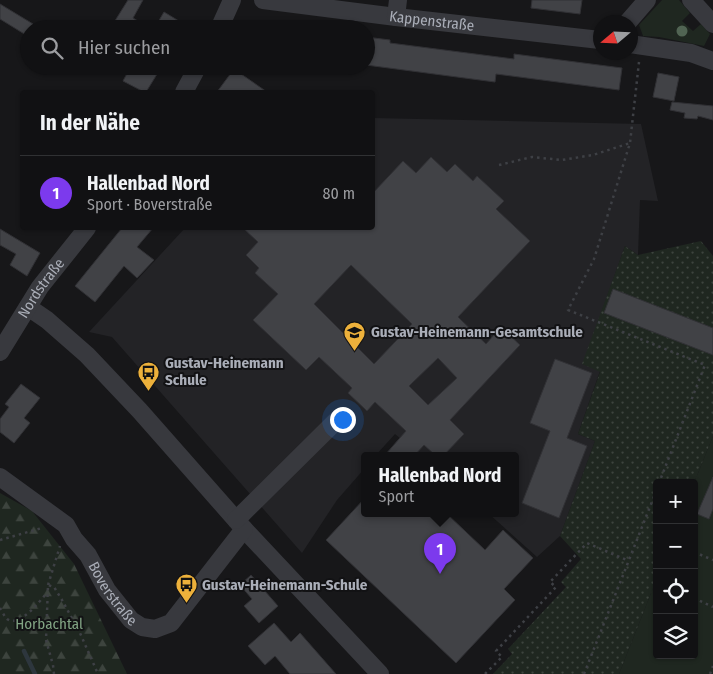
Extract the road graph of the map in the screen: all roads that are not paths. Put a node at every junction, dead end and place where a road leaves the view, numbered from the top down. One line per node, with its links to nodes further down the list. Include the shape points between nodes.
1 (232, 0): 7 (street)
2 (263, 0): 5 (street, Kappenstraße)
3 (647, 0): 6 (street)
4 (691, 0): 8 (street)
5 (397, 9): 9 (street, Kappenstraße)
6 (634, 15)
7 (223, 20)
8 (713, 24)
9 (593, 39)
10 (638, 45): 11 (street, via 691,53)
11 (713, 60)
12 (193, 75): 13 (street)
13 (185, 90)
14 (86, 230): 15 (street, Nordstraße)
15 (28, 306): 16 (street, Nordstraße); 19 (street, via 87,355)
16 (0, 352)
17 (338, 419): 19 (street, Boverstraße)
18 (0, 478): 19 (street, Boverstraße, via 64,523 88,555 107,590 131,620 142,627 156,629 172,623)
19 (240, 524): 20 (street)
20 (380, 674)

